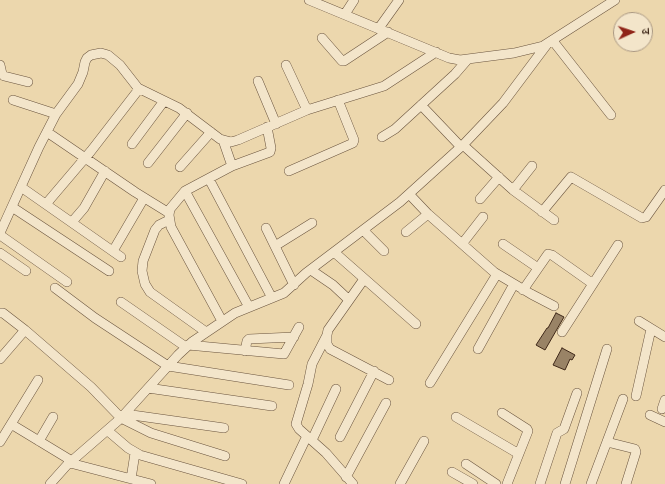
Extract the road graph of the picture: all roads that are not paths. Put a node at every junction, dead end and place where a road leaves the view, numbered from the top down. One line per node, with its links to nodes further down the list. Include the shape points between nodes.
1 (309, 0): 5 (street)
2 (354, 0): 5 (street)
3 (399, 0): 6 (street)
4 (615, 0): 9 (street)
5 (345, 14): 6 (street)
6 (379, 28): 7 (street)
7 (388, 32): 8 (street, via 344,61); 10 (street)
8 (322, 38)
9 (550, 42): 11 (street, via 525,51); 24 (street); 31 (street, via 508,97)
10 (436, 52): 11 (street, via 454,60); 19 (street, via 384,86)
11 (468, 60): 20 (street)
12 (0, 65): 15 (street, via 4,76)
13 (286, 65): 21 (street)
14 (258, 81): 25 (street)
15 (28, 82)
16 (139, 89): 18 (street); 23 (street, via 108,55 91,55 85,62 81,79); 32 (street)
17 (13, 100): 23 (street)
18 (164, 100): 22 (street); 30 (street)
19 (338, 100): 21 (street); 38 (street, via 353,143)
20 (421, 105): 28 (street, via 395,129); 31 (street)
21 (307, 110): 25 (street)
22 (187, 113): 27 (street); 33 (street)
23 (56, 114): 26 (street)
24 (611, 115)
25 (272, 126): 29 (street, via 238,140); 34 (street, via 270,152)
26 (47, 132): 32 (street); 41 (street)
27 (211, 132): 29 (street); 36 (street)
28 (382, 137)
29 (223, 140): 34 (street)
30 (132, 144)
31 (462, 146): 39 (street); 45 (street)
32 (85, 158): 37 (street); 48 (street)
33 (148, 163)
34 (232, 166): 40 (street)
35 (532, 166): 42 (street)
36 (180, 167)
37 (105, 171): 46 (street); 55 (street, via 84,208)
38 (288, 172)
39 (499, 177): 42 (street); 47 (street)
40 (209, 179): 44 (street); 82 (street)
41 (21, 187): 48 (street); 49 (street)
42 (513, 190): 50 (street)
43 (665, 190): 50 (street, via 646,217 642,218 571,176)
44 (184, 191): 52 (street, via 170,209); 86 (street)
45 (408, 194): 51 (street); 58 (street)
46 (144, 198): 52 (street); 65 (street)
47 (480, 199)
48 (46, 204): 55 (street)
49 (12, 207): 60 (street); 73 (street)
50 (542, 212): 54 (street)
51 (428, 214): 59 (street); 61 (street)
52 (169, 217): 88 (street, via 171,227); 94 (street, via 155,230 142,261 145,284 150,292)
53 (483, 217): 61 (street)
54 (554, 220)
55 (72, 222): 65 (street)
56 (312, 223): 63 (street)
57 (266, 228): 63 (street)
58 (363, 230): 66 (street); 68 (street)
59 (406, 232)
60 (0, 234): 76 (street)
61 (462, 244): 74 (street)
62 (503, 244): 70 (street)
63 (274, 246): 79 (street)
64 (618, 246): 78 (street)
65 (113, 251): 69 (street)
66 (384, 251)
67 (0, 252): 72 (street)
68 (334, 252): 71 (street); 75 (street)
69 (121, 257)
70 (538, 268): 78 (street, via 546,255 550,254); 81 (street)
71 (311, 270): 79 (street); 83 (street)
72 (26, 271)
73 (109, 271)
74 (497, 274): 77 (street); 108 (street)
75 (364, 278): 83 (street); 90 (street)
76 (67, 282)
77 (514, 284): 81 (street); 100 (street)
78 (593, 284): 95 (street)
79 (294, 285): 82 (street)
80 (55, 288): 104 (street)
81 (523, 290): 85 (street)
82 (272, 298): 86 (street)
83 (349, 300): 96 (street)
84 (121, 302): 99 (street)
85 (554, 306)
86 (249, 307): 88 (street)
87 (0, 313): 93 (street)
88 (222, 321): 94 (street)
89 (639, 321): 92 (street)
90 (416, 324)
91 (299, 327): 97 (street)
92 (652, 329): 98 (street); 113 (street)
93 (25, 330): 103 (street); 119 (street)
94 (206, 332): 99 (street)
95 (562, 332)
96 (326, 335): 105 (street, via 330,349); 127 (street, via 312,364 296,420 297,426)
97 (294, 337): 102 (street, via 249,339); 102 (street, via 284,354)
98 (665, 337)
99 (187, 346): 102 (street); 104 (street)
100 (478, 349)
101 (607, 349): 150 (street)
102 (245, 351)
103 (0, 359)
104 (168, 366): 109 (street); 110 (street)
105 (374, 371): 107 (street); 126 (street)
106 (38, 380): 123 (street)
107 (389, 380)
108 (430, 382)
109 (289, 385)
110 (148, 388): 116 (street); 119 (street)
111 (336, 388): 127 (street)
112 (577, 393): 149 (street, via 564,429 558,433)
113 (636, 396)
114 (623, 399): 131 (street)
115 (386, 403): 139 (street)
116 (272, 406)
117 (502, 413): 133 (street, via 527,429)
118 (650, 415): 122 (street)
119 (123, 416): 124 (street); 125 (street); 134 (street, via 151,432)
120 (53, 417): 128 (street)
121 (456, 417): 133 (street)
122 (665, 422)
123 (11, 424): 128 (street); 130 (street)
124 (224, 428)
125 (108, 431): 132 (street); 135 (street)
126 (340, 437)
127 (309, 438): 139 (street); 144 (street)
128 (39, 441): 135 (street)
129 (424, 441): 145 (street)
130 (0, 442)
131 (607, 442): 151 (street); 152 (street, via 636,452)
132 (135, 453): 138 (street); 140 (street)
133 (519, 454): 148 (street)
134 (224, 456)
135 (71, 462): 138 (street); 141 (street)
136 (466, 464): 147 (street)
137 (452, 472): 146 (street)
138 (131, 479): 142 (street)
139 (349, 481)
140 (230, 482): 143 (street)
141 (50, 484)
142 (151, 484)
143 (242, 484)
144 (284, 484)
145 (400, 484)
146 (473, 484)
147 (496, 484)
148 (507, 484)
149 (540, 484)
150 (565, 484)
151 (591, 484)
152 (626, 484)

